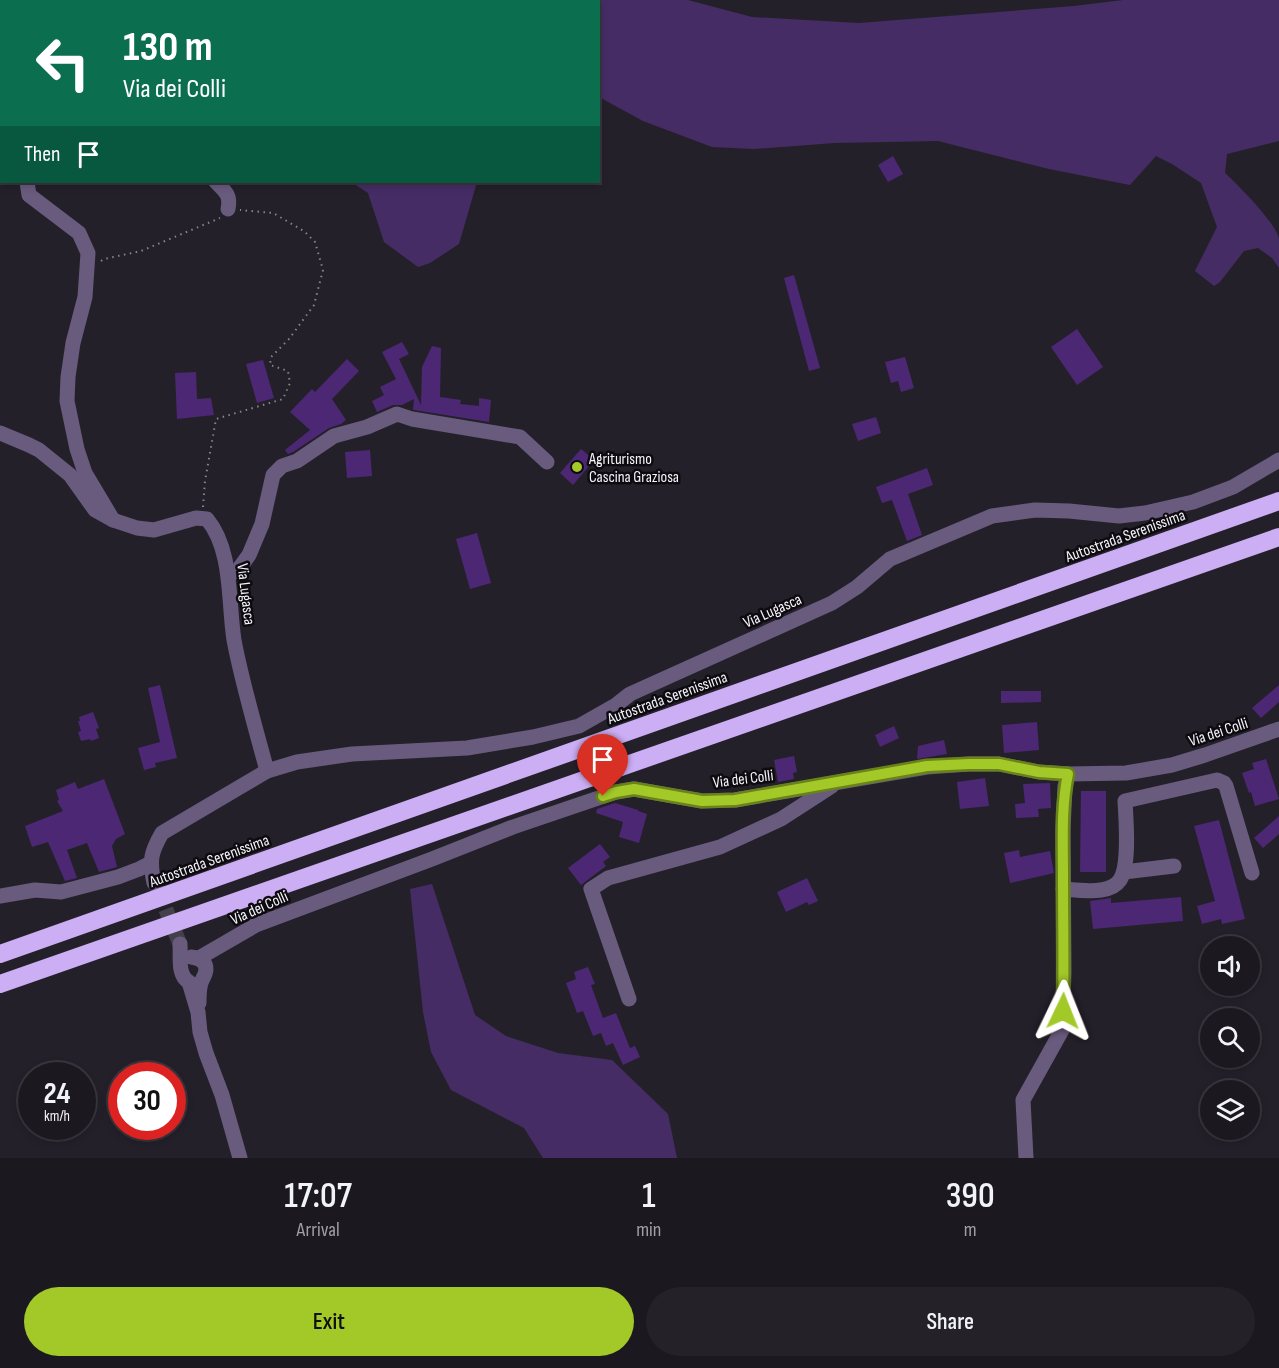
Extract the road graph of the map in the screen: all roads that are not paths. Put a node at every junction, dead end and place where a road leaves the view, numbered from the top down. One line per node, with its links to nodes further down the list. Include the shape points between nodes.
1 (27, 183): 8 (street, via 29,195 79,233 88,253 85,297 68,377 68,401 76,449 85,473)
2 (217, 183): 3 (street, via 228,194)
3 (228, 209)
4 (0, 433): 8 (street, via 39,450 70,475 95,510)
5 (1279, 460): 12 (street, Via Lugasca, via 1233,487 1145,513 1119,516 1035,510 992,516 890,559 832,603 630,694 579,726 467,748 352,754)
6 (547, 462): 10 (street, via 520,437 398,414 334,436 273,475 262,524 249,555 238,570)
7 (1279, 501): 24 (highway, Autostrada Serenissima)
8 (113, 520): 10 (street, Via Lugasca, via 154,530 196,518 207,519)
9 (1279, 537): 25 (highway)
10 (228, 575): 12 (street, Via Lugasca, via 234,639)
11 (1279, 729): 13 (street, Via dei Colli, via 1183,761)
12 (267, 771): 17 (street, Via Lugasca, via 162,833)
13 (1126, 773): 14 (street, Via dei Colli); 16 (street)
14 (1068, 774): 15 (street, Via dei Colli, via 999,764 969,764 927,766); 22 (street)
15 (837, 782): 26 (street, via 782,819 720,847 608,878 591,889); 27 (street, Via dei Colli, via 735,800 702,801 634,789 616,792 513,827 241,933 194,968 200,1032)
16 (1125, 801): 19 (street); 20 (street, via 1217,780 1224,783)
17 (151, 863): 21 (street); 23 (street, via 118,877 61,892 35,890)
18 (1174, 866): 19 (street)
19 (1124, 872): 22 (street, via 1119,882 1100,890)
20 (1252, 873)
21 (154, 883)
22 (1063, 890): 28 (street, via 1062,1030 1023,1100)
23 (0, 897)
24 (0, 954)
25 (0, 984)
26 (629, 999)
27 (240, 1158)
28 (1026, 1158)

